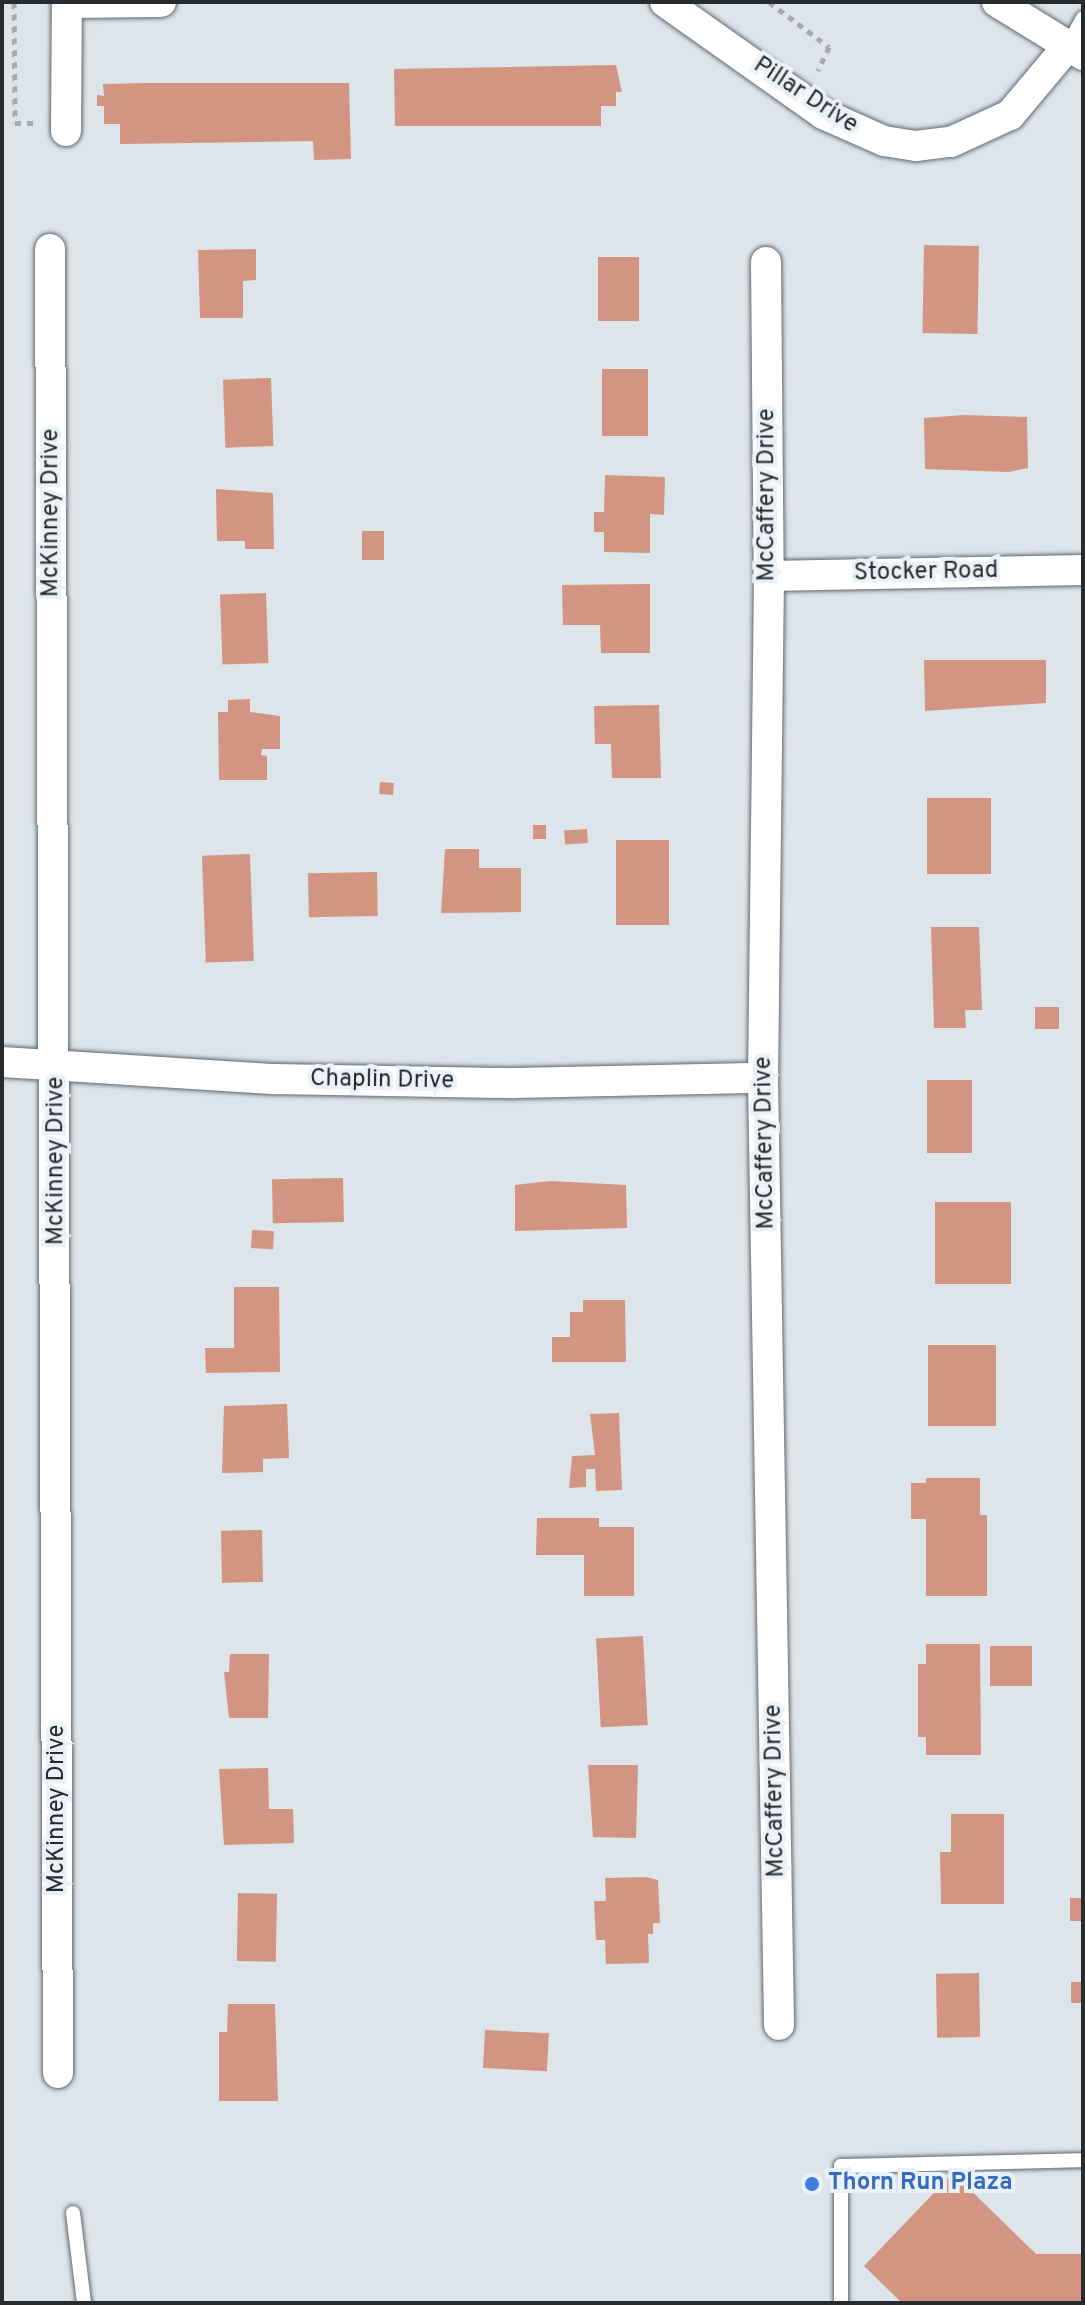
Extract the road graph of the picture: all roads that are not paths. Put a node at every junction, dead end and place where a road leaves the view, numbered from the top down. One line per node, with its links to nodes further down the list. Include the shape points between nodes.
1 (161, 2): 4 (street)
2 (665, 2): 6 (street, Pillar Drive, via 823,114 884,141 916,146 951,142 1010,115)
3 (997, 2): 6 (street)
4 (67, 3): 7 (street)
5 (1083, 18): 6 (lane)
6 (1075, 51)
7 (66, 127)
8 (50, 249): 13 (street, McKinney Drive)
9 (766, 262): 11 (street, McCaffery Drive)
10 (1083, 570): 11 (street, Stocker Road)
11 (769, 576): 14 (street, McCaffery Drive)
12 (2, 1062): 13 (street, Chaplin Drive)
13 (57, 1066): 14 (street, Chaplin Drive, via 275,1079 515,1083); 16 (street, McKinney Drive)
14 (763, 1078): 15 (street, McCaffery Drive)
15 (779, 2025)
16 (58, 2073)
17 (1083, 2160): 20 (lane, via 841,2166)
18 (73, 2213): 19 (lane)
19 (84, 2303)
20 (841, 2303)

